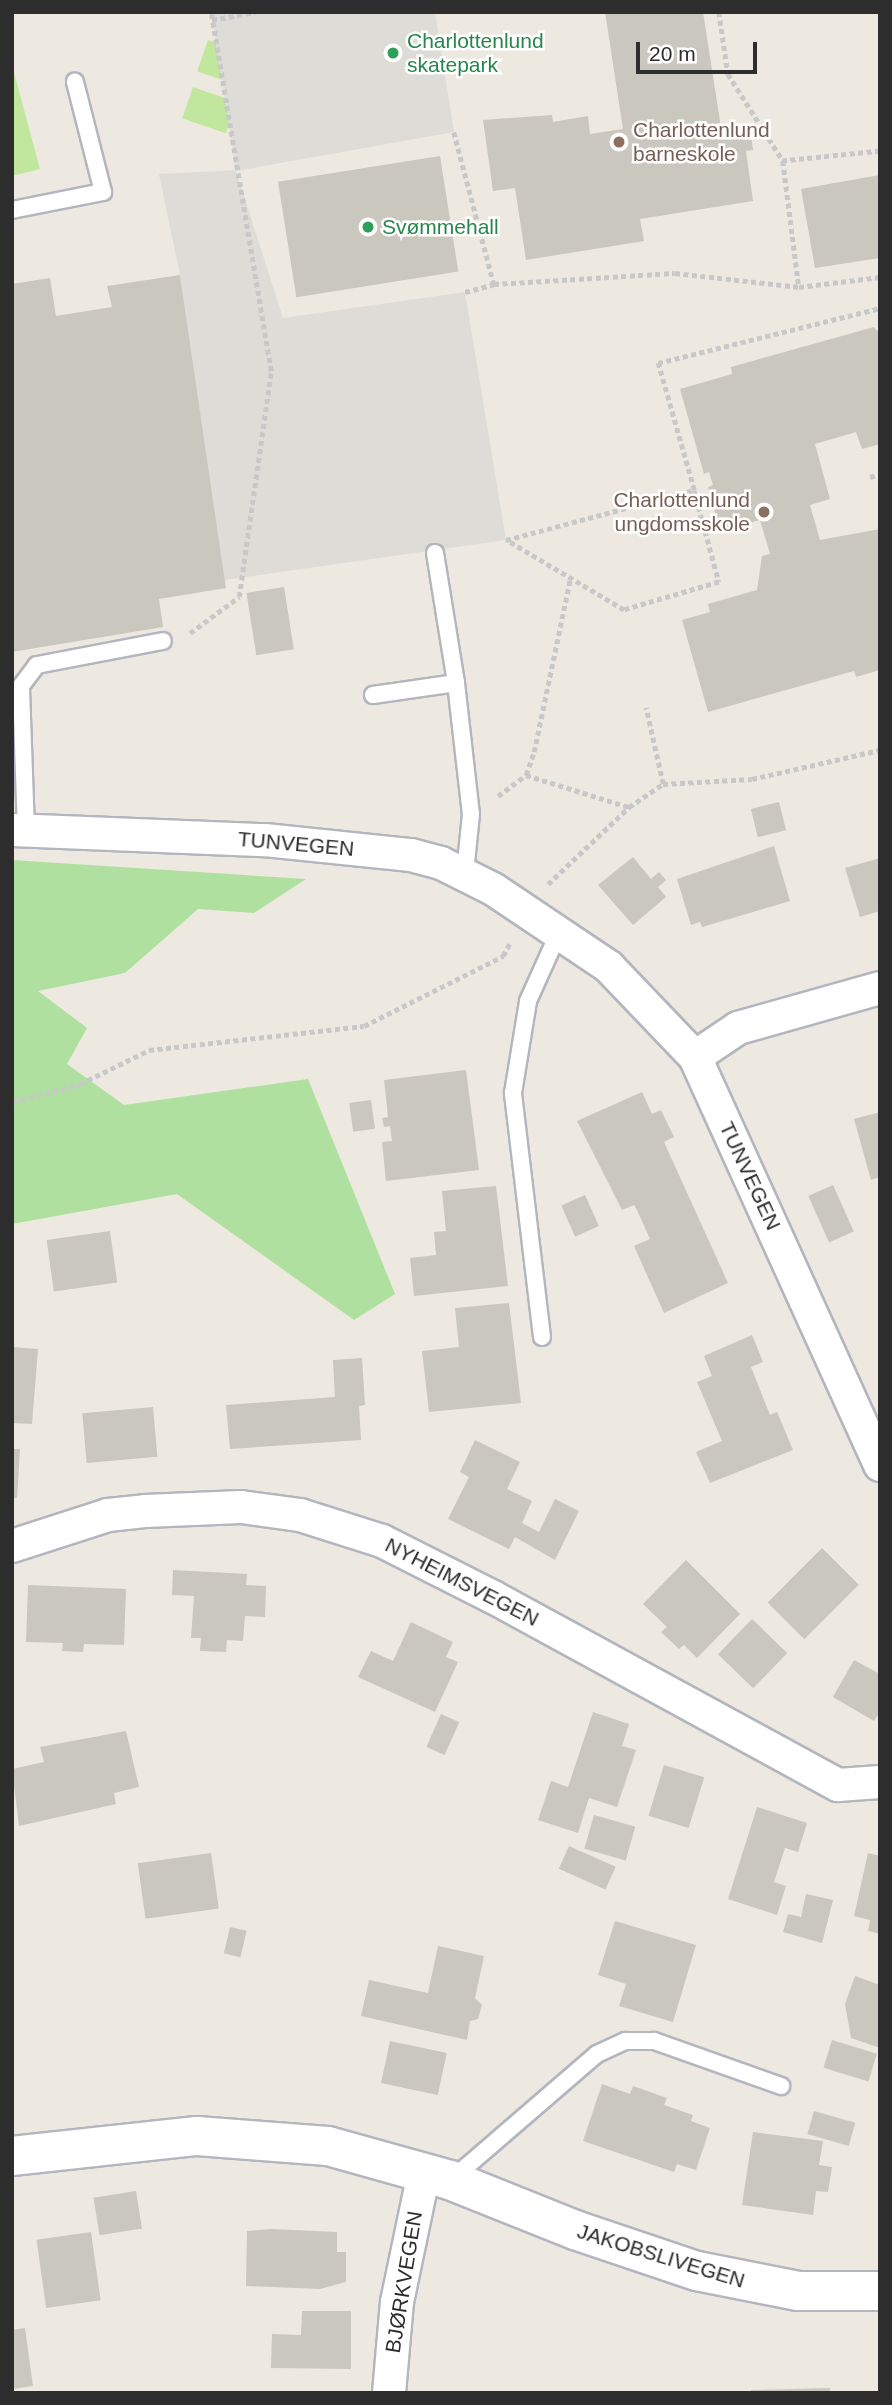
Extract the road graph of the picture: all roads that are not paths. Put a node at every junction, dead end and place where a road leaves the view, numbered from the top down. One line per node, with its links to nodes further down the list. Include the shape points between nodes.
1 (75, 82): 2 (lane, via 103,192)
2 (12, 210)
3 (435, 553): 5 (lane)
4 (163, 641): 7 (lane, via 37,665 21,686)
5 (456, 683): 6 (lane); 8 (lane, via 471,814)
6 (373, 695)
7 (19, 831): 8 (street, TUNVEGEN, via 265,840 411,855)
8 (465, 873): 9 (street, TUNVEGEN)
9 (559, 932): 11 (street, TUNVEGEN, via 609,967); 12 (lane, via 528,1001 513,1093)
10 (880, 988): 11 (street, via 738,1028)
11 (695, 1057): 13 (street, TUNVEGEN)
12 (542, 1337)
13 (880, 1465)
14 (12, 1546): 15 (street, NYHEIMSVEGEN, via 108,1515 145,1511 242,1507 300,1516 382,1541 494,1597 838,1785)
15 (880, 1782)
16 (781, 2086): 18 (lane, via 654,2041 625,2041 597,2054)
17 (12, 2156): 18 (street, JAKOBSLIVEGEN, via 132,2140 247,2137 328,2146)
18 (437, 2177): 19 (street, JAKOBSLIVEGEN, via 697,2271 798,2291); 20 (street, BJØRKVEGEN, via 397,2302)
19 (880, 2291)
20 (389, 2393)

